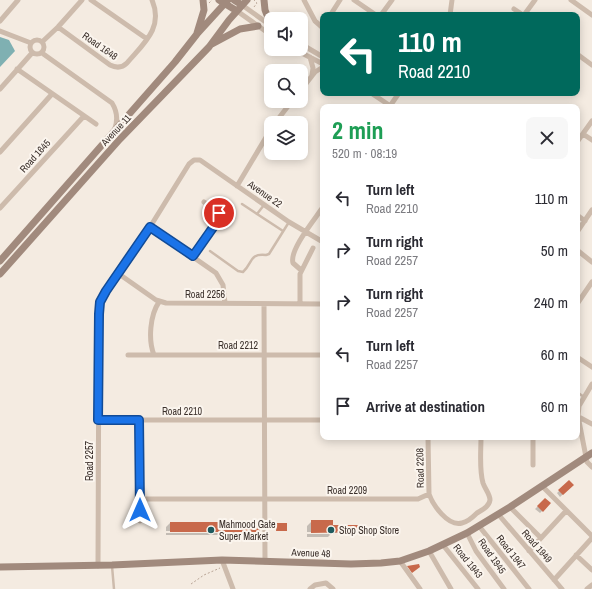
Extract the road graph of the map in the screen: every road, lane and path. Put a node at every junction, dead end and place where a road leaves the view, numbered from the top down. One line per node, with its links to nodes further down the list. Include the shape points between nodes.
1 (18, 0): 30 (street)
2 (82, 0): 33 (street)
3 (91, 0): 37 (street)
4 (152, 0): 37 (street, Road 1648, via 155,24)
5 (202, 0): 36 (street, via 204,10)
6 (234, 0): 17 (street)
7 (254, 0): 20 (path, via 257,3)
8 (264, 0): 21 (street)
9 (304, 0): 31 (street)
10 (340, 0): 22 (street)
11 (354, 0): 23 (street)
12 (392, 0): 24 (street)
13 (452, 0): 25 (street)
14 (535, 0): 27 (street)
15 (571, 0): 28 (street)
16 (224, 1): 19 (street); 36 (street, Avenue 11)
17 (244, 3): 19 (street, Avenue 11); 20 (street)
18 (514, 9): 26 (street)
19 (237, 11): 32 (street); 40 (street, Avenue 11)
20 (250, 11): 29 (street)
21 (266, 12)
22 (331, 12)
23 (372, 12)
24 (383, 12)
25 (450, 12)
26 (519, 12)
27 (526, 12)
28 (592, 15)
29 (264, 20)
30 (0, 21)
31 (320, 25)
32 (258, 26): 34 (street); 40 (street, via 236,31)
33 (58, 27): 37 (street, Road 1648, via 116,67 122,67 127,63); 38 (street)
34 (264, 30)
35 (0, 31): 39 (street)
36 (197, 34): 62 (street, Avenue 11)
37 (147, 39)
38 (42, 42): 39 (street, via 38,40); 43 (street)
39 (31, 43): 42 (street)
40 (209, 46): 92 (street, Avenue 11, via 120,139)
41 (308, 48): 44 (street)
42 (32, 53): 43 (street); 49 (street)
43 (42, 53): 62 (street, via 112,103 117,118)
44 (320, 55)
45 (580, 56): 48 (street)
46 (310, 57): 47 (street); 51 (street)
47 (320, 62)
48 (592, 65)
49 (17, 69): 53 (street); 54 (street)
50 (320, 69): 51 (street)
51 (312, 76): 52 (street)
52 (308, 81)
53 (0, 89)
54 (52, 94): 58 (street); 67 (street)
55 (375, 96): 56 (street)
56 (387, 104)
57 (287, 108): 59 (street)
58 (84, 116): 61 (street); 73 (street, Road 1645)
59 (280, 116)
60 (592, 121): 63 (street)
61 (96, 124)
62 (115, 129): 89 (street, Avenue 11)
63 (583, 134): 64 (street); 65 (street)
64 (580, 138)
65 (592, 140)
66 (264, 141): 69 (street)
67 (0, 152)
68 (197, 160): 69 (street, Avenue 22); 80 (street, Road 2257, via 189,164)
69 (237, 186): 72 (street, Avenue 22)
70 (204, 202): 88 (street, via 218,212 220,217)
71 (242, 204): 76 (lane)
72 (264, 204): 76 (lane); 79 (street, Avenue 22)
73 (0, 208)
74 (592, 210): 78 (street)
75 (320, 211): 83 (street)
76 (257, 214): 82 (lane)
77 (580, 218): 78 (street)
78 (585, 221): 81 (street)
79 (289, 222): 82 (lane); 83 (street, Avenue 22)
80 (150, 227): 88 (street); 93 (street, Road 2257)
81 (580, 228)
82 (283, 231): 86 (lane, via 269,254 255,256 243,272)
83 (306, 231): 84 (street, Avenue 22); 91 (street, via 292,257 293,263)
84 (320, 240)
85 (313, 248): 91 (street)
86 (210, 251)
87 (580, 252): 90 (street)
88 (193, 256): 99 (street, via 220,278)
89 (0, 261)
90 (592, 262)
91 (301, 270): 101 (street)
92 (0, 274)
93 (119, 274): 98 (street); 114 (street, Road 2257, via 103,296 99,308)
94 (592, 282): 95 (street)
95 (586, 291): 96 (street); 97 (street)
96 (592, 295)
97 (580, 300)
98 (159, 302): 99 (street, Road 2256); 105 (street, via 152,320 151,344)
99 (225, 304): 100 (street, Road 2256)
100 (264, 304): 101 (street, Road 2256); 103 (street)
101 (300, 304): 102 (street, Road 2256)
102 (320, 304)
103 (264, 354): 105 (street, Road 2212); 106 (street, Road 2212); 116 (street)
104 (128, 355): 105 (street, Road 2212)
105 (154, 355)
106 (320, 355)
107 (580, 359): 108 (street)
108 (592, 367)
109 (592, 384): 111 (street)
110 (580, 394): 111 (lane)
111 (584, 397): 112 (street)
112 (580, 404)
113 (580, 418): 118 (street)
114 (98, 420): 115 (street, Road 2210); 146 (street, Road 2257)
115 (139, 420): 116 (street, Road 2210); 128 (street)
116 (264, 420): 117 (street, Road 2210); 129 (street)
117 (320, 420)
118 (592, 424)
119 (580, 426): 123 (street)
120 (428, 440): 127 (street, Road 2208)
121 (481, 440): 127 (street, Road 2208, via 482,481 490,498 487,506 466,521 453,523 442,513)
122 (533, 440): 124 (street)
123 (589, 455): 125 (street); 126 (street, Avenue 48)
124 (533, 465)
125 (592, 467)
126 (542, 486): 130 (street, Avenue 48); 131 (street)
127 (430, 494): 129 (street, Road 2209, via 418,499)
128 (140, 498): 129 (street, Road 2209); 133 (street)
129 (264, 499): 143 (street)
130 (510, 507): 132 (street, Avenue 48); 137 (street)
131 (566, 511): 136 (street); 137 (street)
132 (498, 514): 134 (street, Avenue 48); 140 (street, Road 1949)
133 (140, 521)
134 (479, 526): 135 (street, Avenue 48); 162 (street, Road 1947)
135 (467, 533): 138 (street, Avenue 48); 161 (street, Road 1945, via 476,551)
136 (592, 537): 141 (street)
137 (541, 538): 140 (street)
138 (443, 545): 139 (street, Avenue 48); 160 (street, Road 1943)
139 (429, 551): 142 (street, Avenue 48); 151 (street)
140 (529, 551): 149 (street, Road 1949)
141 (576, 555): 148 (street); 149 (street)
142 (400, 561): 143 (street, Avenue 48, via 351,564); 157 (street)
143 (265, 562): 144 (street, Avenue 48)
144 (223, 563): 145 (street, Avenue 48); 150 (path); 154 (street)
145 (112, 565): 146 (street, Avenue 48); 153 (lane)
146 (98, 566): 147 (street, Avenue 48)
147 (0, 567)
148 (592, 570)
149 (554, 580): 163 (street, Road 1949)
150 (192, 584)
151 (447, 584): 158 (street); 159 (street)
152 (592, 585): 164 (street)
153 (114, 589)
154 (233, 589)
155 (310, 589): 156 (street, via 326,583)
156 (333, 589)
157 (420, 589)
158 (443, 589)
159 (451, 589)
160 (478, 589)
161 (504, 589)
162 (529, 589)
163 (562, 589)
164 (587, 589)

